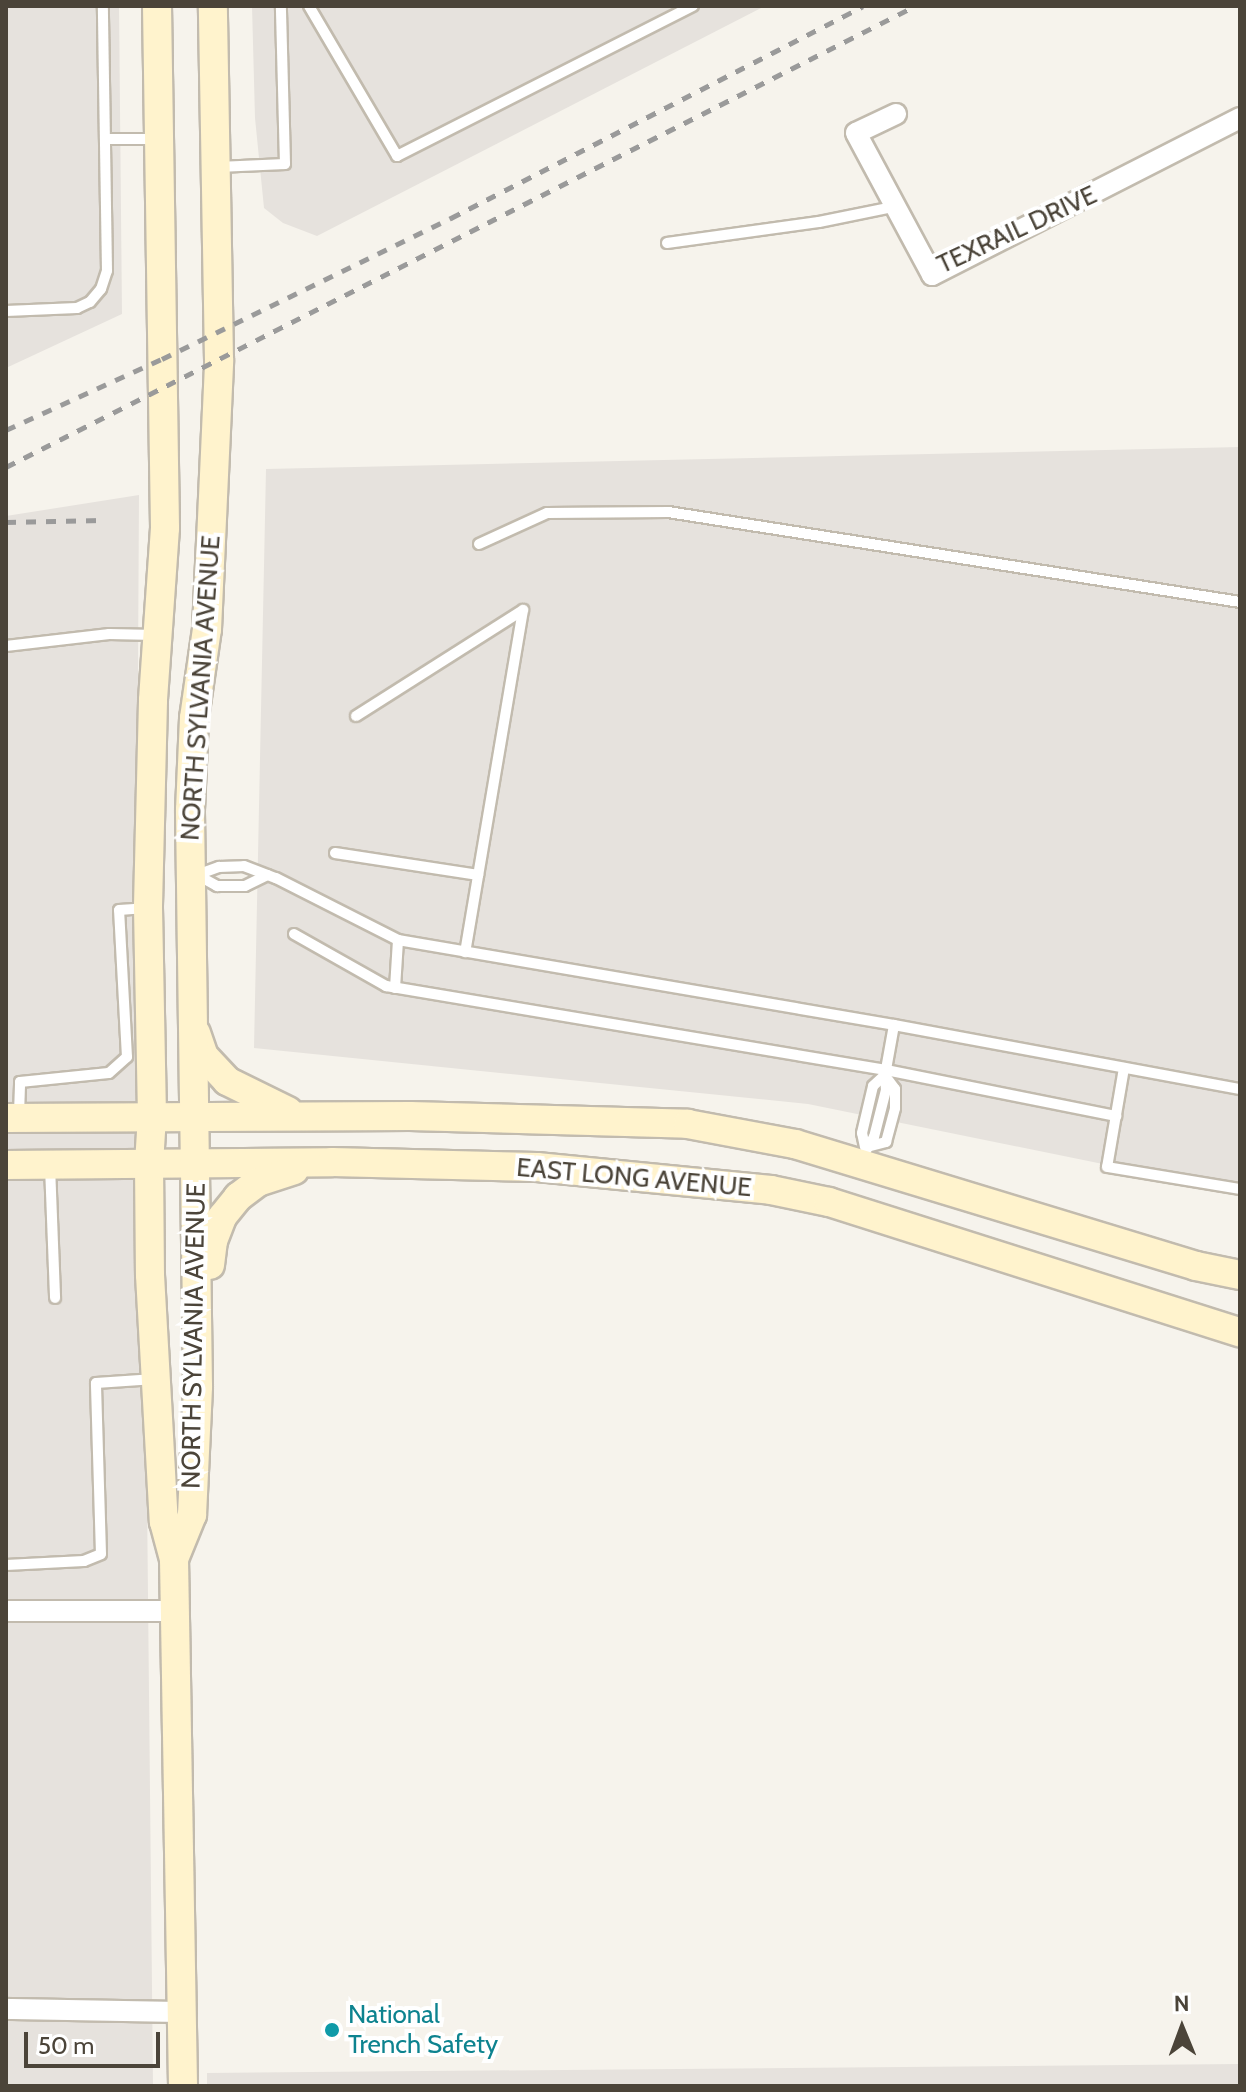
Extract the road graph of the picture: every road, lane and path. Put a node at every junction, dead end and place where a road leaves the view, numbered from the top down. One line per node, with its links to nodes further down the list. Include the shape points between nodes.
1 (103, 6): 9 (lane)
2 (157, 6): 10 (main road, NORTH SYLVANIA AVENUE)
3 (213, 6): 11 (main road, NORTH SYLVANIA AVENUE)
4 (281, 6): 11 (lane, via 285,164)
5 (309, 6): 6 (lane, via 397,156)
6 (693, 6)
7 (896, 114): 12 (street, TEXRAIL DRIVE, via 856,133)
8 (1240, 118): 12 (street, TEXRAIL DRIVE, via 932,275)
9 (105, 139): 10 (lane); 14 (lane, via 107,271 101,289 77,308)
10 (159, 139): 18 (main road, NORTH SYLVANIA AVENUE, via 165,528)
11 (216, 167): 17 (main road, NORTH SYLVANIA AVENUE, via 219,360)
12 (893, 207): 13 (lane)
13 (667, 243)
14 (6, 311)
15 (479, 544): 16 (lane, via 547,513 668,512)
16 (1240, 602)
17 (207, 629): 18 (main road); 24 (main road, NORTH SYLVANIA AVENUE, via 194,718)
18 (158, 635): 19 (lane, via 109,634); 25 (main road, NORTH SYLVANIA AVENUE)
19 (6, 646)
20 (356, 716): 23 (lane, via 523,610)
21 (335, 853): 23 (lane)
22 (268, 875): 24 (lane, via 244,866 219,867); 24 (lane, via 245,886 217,886); 27 (lane)
23 (478, 875): 28 (lane)
24 (195, 876): 30 (main road, NORTH SYLVANIA AVENUE)
25 (148, 908): 35 (main road, NORTH SYLVANIA AVENUE); 39 (lane, via 119,910 127,1057 109,1073 20,1082)
26 (294, 934): 29 (lane)
27 (398, 940): 28 (lane); 29 (lane)
28 (465, 952): 31 (lane)
29 (395, 988): 33 (lane)
30 (193, 1023): 36 (main road, NORTH SYLVANIA AVENUE); 37 (main road, via 204,1056 227,1081)
31 (894, 1025): 32 (lane); 33 (lane)
32 (1124, 1068): 34 (lane); 38 (lane)
33 (885, 1073): 38 (lane); 40 (lane, via 874,1137)
34 (1240, 1089)
35 (152, 1116): 36 (main road, EAST LONG AVENUE); 39 (main road, EAST LONG AVENUE); 43 (main road, NORTH SYLVANIA AVENUE)
36 (195, 1116): 37 (main road, EAST LONG AVENUE); 44 (main road, NORTH SYLVANIA AVENUE)
37 (300, 1116): 40 (main road, EAST LONG AVENUE, via 688,1124)
38 (1116, 1116): 46 (lane, via 1107,1167)
39 (12, 1118)
40 (862, 1155): 47 (main road); 48 (main road, EAST LONG AVENUE, via 1196,1266)
41 (332, 1162): 44 (main road, EAST LONG AVENUE); 47 (main road, EAST LONG AVENUE, via 537,1167 771,1190); 51 (main road, via 258,1182 222,1217 213,1241)
42 (50, 1164): 43 (main road, EAST LONG AVENUE); 45 (main road, EAST LONG AVENUE); 49 (lane)
43 (149, 1164): 44 (main road, EAST LONG AVENUE); 52 (main road, NORTH SYLVANIA AVENUE)
44 (197, 1164): 51 (main road, NORTH SYLVANIA AVENUE)
45 (6, 1165)
46 (1240, 1189)
47 (843, 1207): 50 (main road, EAST LONG AVENUE)
48 (1240, 1275)
49 (55, 1298)
50 (1240, 1332)
51 (198, 1376): 52 (main road); 53 (main road, NORTH SYLVANIA AVENUE, via 192,1515)
52 (157, 1383): 53 (main road, NORTH SYLVANIA AVENUE, via 164,1522); 54 (lane, via 96,1383 101,1554 84,1561)
53 (174, 1559): 56 (main road, NORTH SYLVANIA AVENUE)
54 (6, 1565)
55 (6, 1611): 56 (street)
56 (175, 1611): 58 (main road, NORTH SYLVANIA AVENUE)
57 (6, 2009): 58 (street)
58 (183, 2012): 59 (main road, NORTH SYLVANIA AVENUE)
59 (183, 2086)

